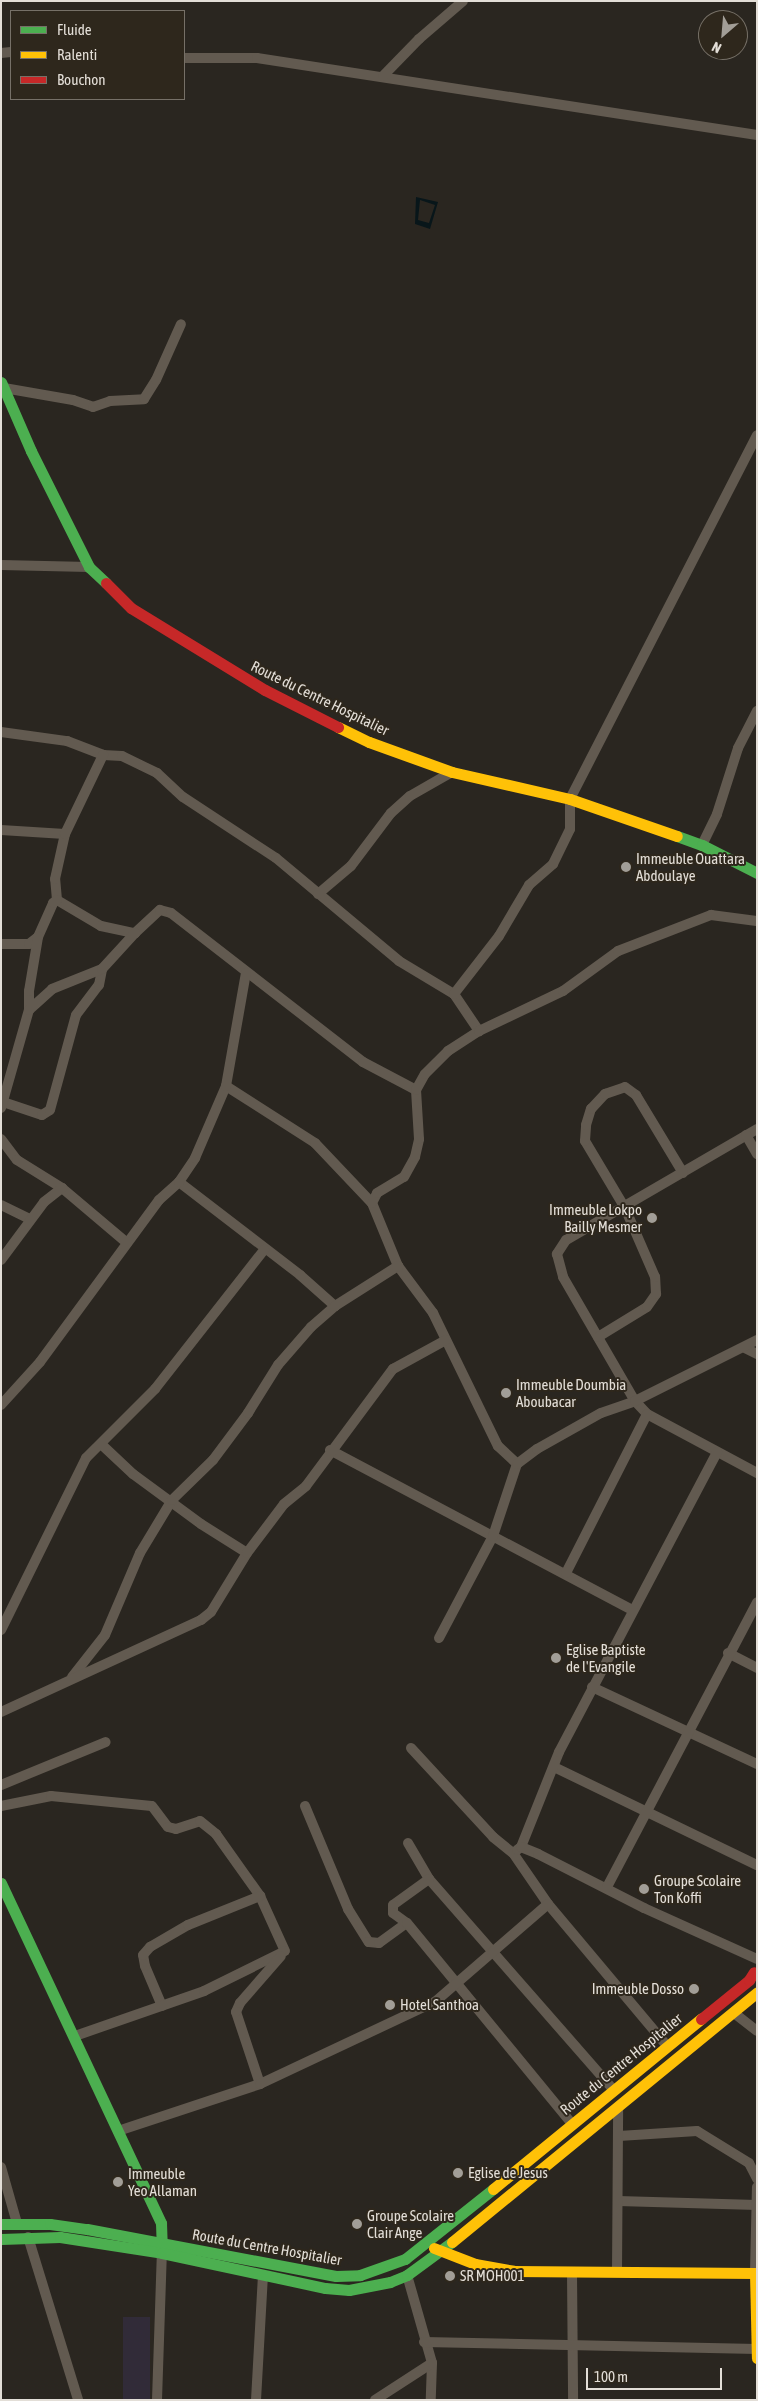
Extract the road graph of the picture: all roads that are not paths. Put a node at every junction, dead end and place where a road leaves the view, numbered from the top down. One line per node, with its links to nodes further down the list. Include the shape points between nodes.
1 (463, 1): 3 (street, via 419,38)
2 (185, 58): 3 (street, via 257,58)
3 (384, 76): 4 (street, via 555,106)
4 (757, 135)
5 (181, 324): 6 (street, via 144,399 110,401 94,407)
6 (3, 385): 9 (street, Route du Centre Hospitalier, via 31,451)
7 (757, 435): 14 (street)
8 (1, 565): 9 (street)
9 (89, 567): 13 (street, Route du Centre Hospitalier, via 131,608 265,690 369,742)
10 (757, 711): 17 (street, via 738,748 717,814)
11 (1, 732): 12 (street, via 67,741)
12 (103, 755): 16 (street); 19 (street, via 122,756 157,773 184,797 276,858)
13 (452, 772): 14 (street, Route du Centre Hospitalier); 19 (street, via 410,796 391,813 352,866)
14 (570, 800): 17 (street, Route du Centre Hospitalier); 27 (street, via 570,829 553,864 529,885 498,936)
15 (1, 830): 16 (street)
16 (65, 834): 20 (street, via 55,879)
17 (702, 845): 18 (street, Route du Centre Hospitalier)
18 (757, 873)
19 (318, 894): 27 (street, via 399,961)
20 (58, 900): 22 (street, via 100,926); 23 (street, via 53,903)
21 (757, 921): 29 (street, via 711,915 665,931 618,950 563,991)
22 (135, 934): 25 (street); 26 (street, via 160,910 171,913 184,920)
23 (38, 936): 24 (street, via 29,944 20,946); 28 (street, via 29,991)
24 (1, 944)
25 (102, 970): 28 (street, via 52,989); 32 (street, via 99,985 76,1015 50,1110 42,1115)
26 (246, 973): 30 (street); 31 (street, via 363,1062)
27 (454, 994): 29 (street)
28 (30, 1010): 32 (street)
29 (479, 1031): 31 (street, via 448,1051 425,1074)
30 (226, 1086): 38 (street, via 195,1158); 40 (street, via 315,1144)
31 (416, 1090): 40 (street, via 420,1139 415,1157 404,1177 377,1192)
32 (2, 1105)
33 (757, 1128): 34 (street)
34 (746, 1135): 36 (street); 37 (street)
35 (1, 1139): 39 (street, via 17,1160)
36 (757, 1154)
37 (683, 1173): 42 (street); 42 (street, via 636,1095 625,1087 605,1094 591,1109 585,1141)
38 (180, 1182): 44 (street, via 159,1200); 45 (street)
39 (62, 1188): 43 (street); 44 (street)
40 (372, 1203): 47 (street)
41 (1, 1206): 43 (street)
42 (625, 1208): 49 (street, via 655,1276 656,1294 647,1307); 49 (street, via 566,1240 557,1254 563,1277)
43 (30, 1219): 46 (street)
44 (127, 1243): 55 (street, via 40,1362)
45 (264, 1250): 48 (street, via 300,1275); 57 (street, via 154,1389)
46 (1, 1260)
47 (398, 1266): 48 (street); 50 (street, via 433,1313)
48 (335, 1306): 62 (street, via 311,1327 278,1365 213,1460)
49 (598, 1337): 54 (street)
50 (446, 1340): 58 (street, via 393,1369); 60 (street, via 498,1446)
51 (757, 1340): 52 (street)
52 (745, 1348): 53 (street); 54 (street)
53 (757, 1354)
54 (635, 1402): 56 (street); 60 (street, via 601,1413)
55 (1, 1405)
56 (647, 1414): 59 (street); 65 (street)
57 (100, 1444): 62 (street, via 133,1474); 68 (street, via 86,1458)
58 (330, 1450): 63 (street); 64 (street, via 306,1486 284,1504)
59 (717, 1452): 61 (street); 67 (street)
60 (517, 1464): 63 (street)
61 (757, 1474)
62 (172, 1500): 64 (street, via 201,1524); 72 (street, via 140,1553 105,1635)
63 (494, 1536): 65 (street); 69 (street)
64 (247, 1553): 72 (street, via 211,1612 201,1620)
65 (566, 1573): 67 (street)
66 (757, 1602): 70 (street)
67 (632, 1610): 73 (street)
68 (1, 1630)
69 (439, 1638)
70 (728, 1653): 71 (street); 75 (street)
71 (757, 1668)
72 (70, 1679): 74 (street)
73 (592, 1687): 75 (street); 79 (street)
74 (1, 1712)
75 (688, 1734): 78 (street); 83 (street)
76 (106, 1742): 80 (street)
77 (411, 1748): 85 (street, via 493,1836)
78 (757, 1764)
79 (554, 1767): 83 (street); 85 (street)
80 (1, 1785)
81 (1, 1806): 90 (street, via 51,1796 152,1806 168,1827 176,1829 200,1821 216,1834)
82 (305, 1806): 92 (street, via 348,1909 369,1942 379,1943)
83 (649, 1812): 86 (street); 89 (street)
84 (408, 1843): 87 (street)
85 (517, 1850): 89 (street); 91 (street)
86 (757, 1865)
87 (429, 1879): 92 (street, via 392,1905 393,1913); 94 (street)
88 (1, 1883): 101 (street)
89 (607, 1887): 95 (street)
90 (260, 1896): 93 (street); 98 (street, via 188,1925 150,1947 143,1955 145,1966)
91 (548, 1904): 94 (street); 102 (street)
92 (407, 1923): 96 (street)
93 (284, 1951): 98 (street, via 204,1991); 103 (street, via 236,2012)
94 (492, 1951): 96 (street); 104 (street)
95 (756, 1967): 102 (street, Route du Centre Hospitalier, via 749,1980)
96 (458, 1984): 103 (street, via 436,2001); 106 (street)
97 (757, 1992): 99 (street, Route du Centre Hospitalier)
98 (162, 2006): 101 (street)
99 (734, 2013): 100 (street); 105 (street, Route du Centre Hospitalier)
100 (757, 2031)
101 (75, 2036): 107 (street)
102 (668, 2046): 104 (street, Route du Centre Hospitalier)
103 (260, 2084): 107 (street)
104 (613, 2089): 106 (street, Route du Centre Hospitalier)
105 (618, 2108): 108 (street); 120 (street, Route du Centre Hospitalier)
106 (571, 2123): 118 (street, Route du Centre Hospitalier)
107 (118, 2132): 119 (street, via 161,2223)
108 (619, 2136): 110 (street, via 697,2130 749,2163); 112 (street)
109 (1, 2166): 114 (street)
110 (757, 2179)
111 (757, 2187): 113 (street)
112 (618, 2201): 113 (street); 121 (street)
113 (756, 2205): 123 (street)
114 (17, 2223): 115 (street, Route du Centre Hospitalier); 119 (street, Route du Centre Hospitalier, via 78,2228)
115 (1, 2224)
116 (28, 2237): 117 (street, Route du Centre Hospitalier); 119 (street, Route du Centre Hospitalier, via 60,2237); 132 (street)
117 (1, 2239)
118 (424, 2244): 119 (street, Route du Centre Hospitalier, via 384,2269 336,2276); 120 (street)
119 (162, 2248): 124 (street, Route du Centre Hospitalier); 133 (street)
120 (440, 2251): 122 (street, via 476,2264 513,2271); 125 (street, Route du Centre Hospitalier)
121 (617, 2271): 122 (street); 123 (street)
122 (572, 2273): 127 (street)
123 (755, 2273): 128 (street)
124 (263, 2276): 125 (street, Route du Centre Hospitalier, via 349,2290); 134 (street)
125 (407, 2276): 126 (street)
126 (424, 2342): 127 (street); 130 (street)
127 (573, 2344): 128 (street); 138 (street)
128 (757, 2349): 129 (street)
129 (757, 2358)
130 (432, 2364): 131 (street); 137 (street)
131 (392, 2389): 135 (street); 136 (street)
132 (78, 2400)
133 (158, 2400)
134 (256, 2400)
135 (375, 2400)
136 (392, 2400)
137 (431, 2400)
138 (573, 2400)

